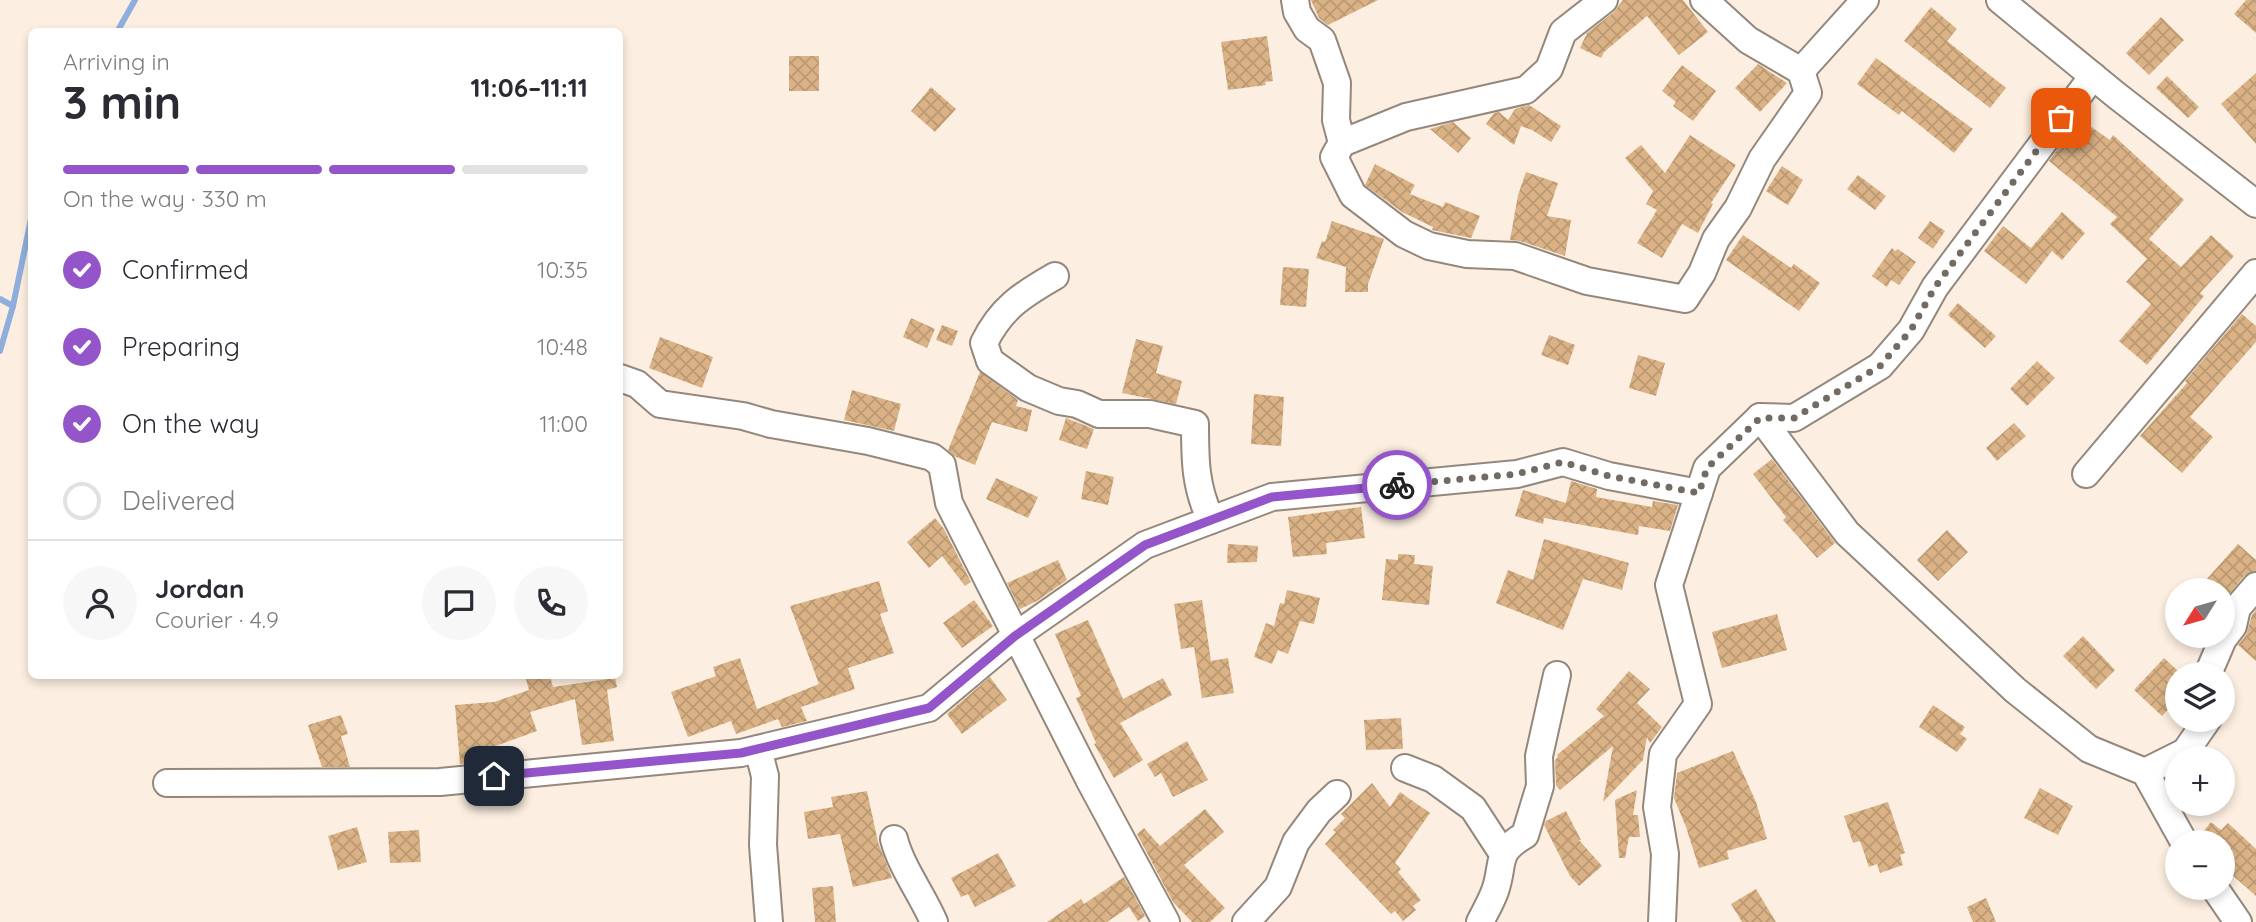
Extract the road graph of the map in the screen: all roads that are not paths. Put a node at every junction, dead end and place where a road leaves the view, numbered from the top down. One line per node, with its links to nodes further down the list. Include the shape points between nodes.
1 (1295, 0): 8 (street, via 1307,29 1322,40 1338,83 1336,120)
2 (1604, 0): 8 (street, via 1563,32 1549,69 1526,90 1406,117)
3 (1704, 0): 6 (street, via 1748,40)
4 (1865, 0): 6 (street)
5 (2000, 0): 7 (street)
6 (1801, 71): 8 (street, via 1808,93 1762,159 1685,299 1587,281 1515,256 1467,254 1429,246 1404,234 1353,195 1335,157)
7 (2093, 76): 9 (street); 13 (street, via 1935,287 1911,330 1880,366 1794,418)
8 (1342, 143)
9 (2256, 204)
10 (2256, 273): 14 (street)
11 (1055, 276): 16 (street, via 995,320 984,343 990,361 1028,388 1099,414 1150,414 1195,424 1195,465 1201,500)
12 (623, 378): 18 (street, via 660,404 743,416 932,457 942,465 949,503)
13 (1760, 418): 15 (street, via 1707,468); 24 (street, via 1847,533 2015,690 2089,749)
14 (2086, 474)
15 (1699, 493): 16 (street, via 1563,462 1517,474 1272,497); 36 (street, via 1669,585 1698,704 1663,754 1657,807 1665,854)
16 (1211, 520): 18 (street, via 1145,545)
17 (2256, 586): 19 (street, via 2237,608 2233,626)
18 (1015, 636): 22 (street, via 929,708); 33 (street)
19 (2213, 662)
20 (1558, 675): 29 (street, via 1539,756 1540,786 1525,835 1508,844)
21 (2199, 732): 24 (street, via 2185,752)
22 (758, 749): 25 (street, via 440,782); 31 (street, via 765,776 763,845)
23 (1405, 768): 29 (street, via 1433,779 1473,808)
24 (2145, 772): 27 (street)
25 (167, 783)
26 (1337, 794): 34 (street, via 1296,842 1278,887)
27 (2177, 830)
28 (894, 839): 32 (street)
29 (1503, 854): 35 (street, via 1495,892)
30 (2223, 900): 37 (street)
31 (769, 922)
32 (934, 922)
33 (1166, 922)
34 (1246, 922)
35 (1480, 922)
36 (1662, 922)
37 (2238, 922)

